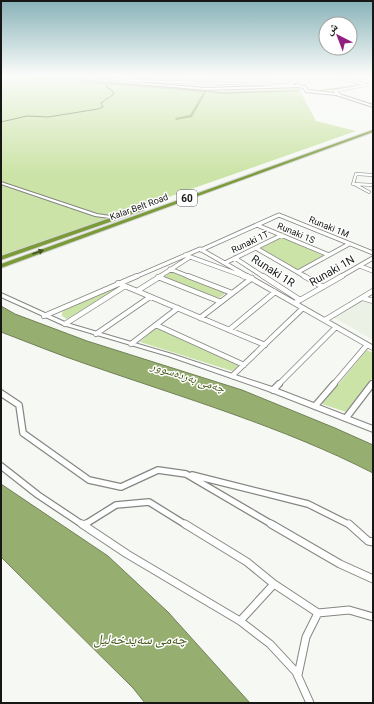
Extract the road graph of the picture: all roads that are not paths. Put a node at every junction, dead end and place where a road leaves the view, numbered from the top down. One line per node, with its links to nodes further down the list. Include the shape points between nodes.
1 (373, 127): 3 (highway, Kalar Belt Road / 60)
2 (373, 131): 4 (highway, Kalar Belt Road / 60)
3 (255, 169): 4 (highway); 12 (highway, Kalar Belt Road / 60)
4 (262, 171): 27 (highway, Kalar Belt Road / 60, one-way to 4)
5 (373, 175): 7 (street, via 356,174)
6 (1, 183): 10 (street)
7 (353, 184): 8 (street); 9 (street)
8 (373, 185)
9 (369, 192)
10 (96, 215): 12 (street); 14 (street)
11 (279, 215): 13 (street, Runaki 1S); 16 (street, Runaki 1M)
12 (117, 218): 14 (highway, Kalar Belt Road / 60)
13 (257, 224): 15 (street, Runaki 1S); 18 (street, Runaki 1S)
14 (96, 225): 23 (highway, Kalar Belt Road / 60)
15 (282, 235): 17 (street, Runaki 1T); 21 (street, Runaki 1S)
16 (350, 244): 19 (street, Runaki 1M); 21 (street)
17 (256, 248): 24 (street, Runaki 1T); 31 (street)
18 (201, 250): 20 (street, Runaki 1S); 26 (street)
19 (373, 253)
20 (185, 255): 22 (street); 34 (street, Runaki 1S)
21 (328, 255): 31 (street)
22 (190, 257): 29 (street); 33 (street, via 239,276)
23 (1, 258)
24 (235, 258): 26 (street, Runaki 1T); 44 (street, Runaki 1R)
25 (373, 258): 28 (street, Runaki 1N)
26 (225, 263): 33 (street)
27 (1, 266)
28 (360, 266): 30 (street); 36 (street, Runaki 1N)
29 (170, 269): 32 (street); 40 (street)
30 (373, 271)
31 (298, 272): 36 (street)
32 (158, 277): 37 (street); 46 (street)
33 (252, 278): 39 (street); 40 (street)
34 (118, 283): 35 (street); 50 (street, Runaki 1S)
35 (125, 286): 37 (street); 53 (street)
36 (323, 287): 44 (street, Runaki 1N)
37 (137, 291): 42 (street)
38 (373, 291): 43 (street)
39 (275, 292): 47 (street); 56 (street)
40 (232, 293): 46 (street)
41 (1, 295): 50 (street)
42 (150, 297): 48 (street); 57 (street)
43 (363, 298): 45 (street); 52 (street)
44 (300, 300): 47 (street, Runaki 1N)
45 (373, 301)
46 (221, 302): 51 (street)
47 (295, 303): 49 (street)
48 (178, 308): 51 (street); 54 (street)
49 (303, 308): 52 (street); 59 (street)
50 (44, 316): 53 (street)
51 (200, 318): 56 (street)
52 (325, 320): 55 (street)
53 (65, 324): 57 (street)
54 (156, 325): 58 (street); 62 (street)
55 (336, 327): 60 (street); 65 (street)
56 (229, 330): 59 (street)
57 (96, 334): 58 (street)
58 (131, 344): 63 (street)
59 (265, 345): 62 (street)
60 (367, 345): 61 (street); 67 (street)
61 (373, 348)
62 (244, 365): 63 (street)
63 (232, 376): 65 (street)
64 (373, 383): 68 (street)
65 (273, 390): 67 (street)
66 (1, 394): 71 (street, via 19,405 23,433 89,480 121,488 158,470)
67 (315, 406): 68 (street)
68 (346, 418): 69 (street)
69 (373, 429)
70 (1, 466): 72 (street, via 38,495)
71 (186, 474): 73 (street, via 308,504 348,523 368,541); 74 (street, via 340,564)
72 (84, 525): 75 (street, via 116,505 149,502 247,562); 78 (street, via 127,554)
73 (373, 542)
74 (373, 579)
75 (274, 584): 76 (street); 78 (street)
76 (318, 613): 77 (street, via 349,610); 79 (street, via 306,637)
77 (373, 617)
78 (240, 621): 79 (street, via 270,644)
79 (298, 675): 80 (street)
80 (310, 703)

